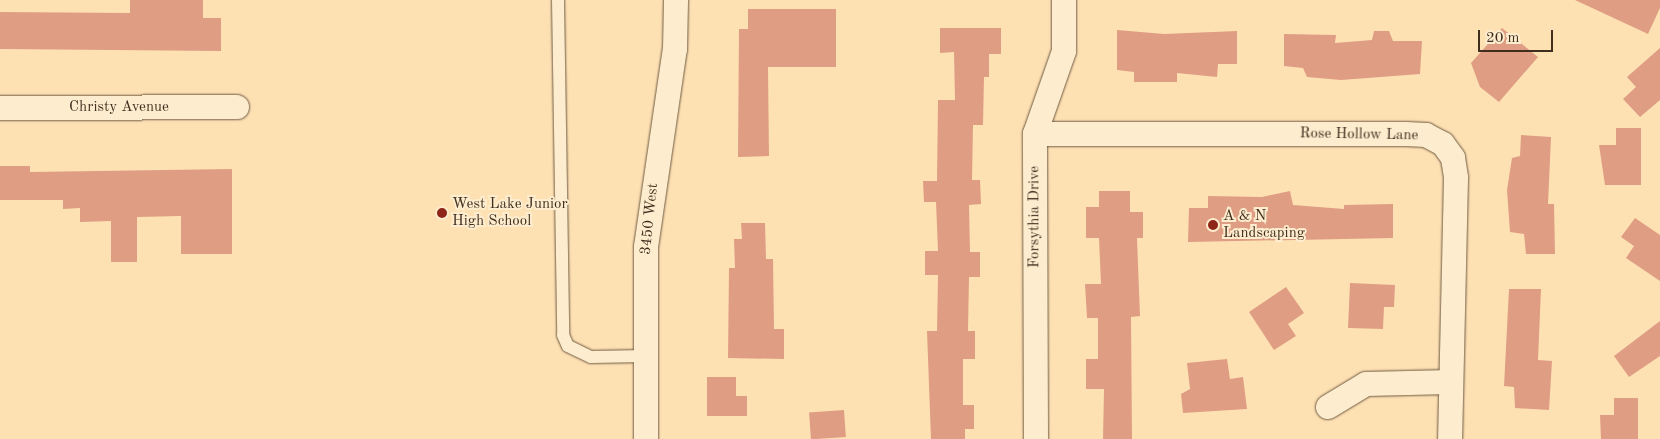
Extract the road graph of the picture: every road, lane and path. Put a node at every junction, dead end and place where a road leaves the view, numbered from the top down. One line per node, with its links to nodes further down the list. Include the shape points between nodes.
1 (558, 0): 7 (lane, via 563,335 568,346 591,357)
2 (676, 0): 7 (street, 3450 West, via 675,49 649,212)
3 (1064, 0): 6 (street, Forsythia Drive, via 1064,51)
4 (237, 107): 5 (street, Christy Avenue)
5 (0, 108)
6 (1035, 134): 8 (street, Rose Hollow Lane, via 1406,134 1435,138 1453,158 1456,178); 11 (street, Forsythia Drive)
7 (646, 356): 10 (street, 3450 West)
8 (1451, 382): 9 (street, via 1366,384); 12 (street, Rose Hollow Lane)
9 (1328, 407)
10 (646, 439)
11 (1036, 439)
12 (1450, 439)

